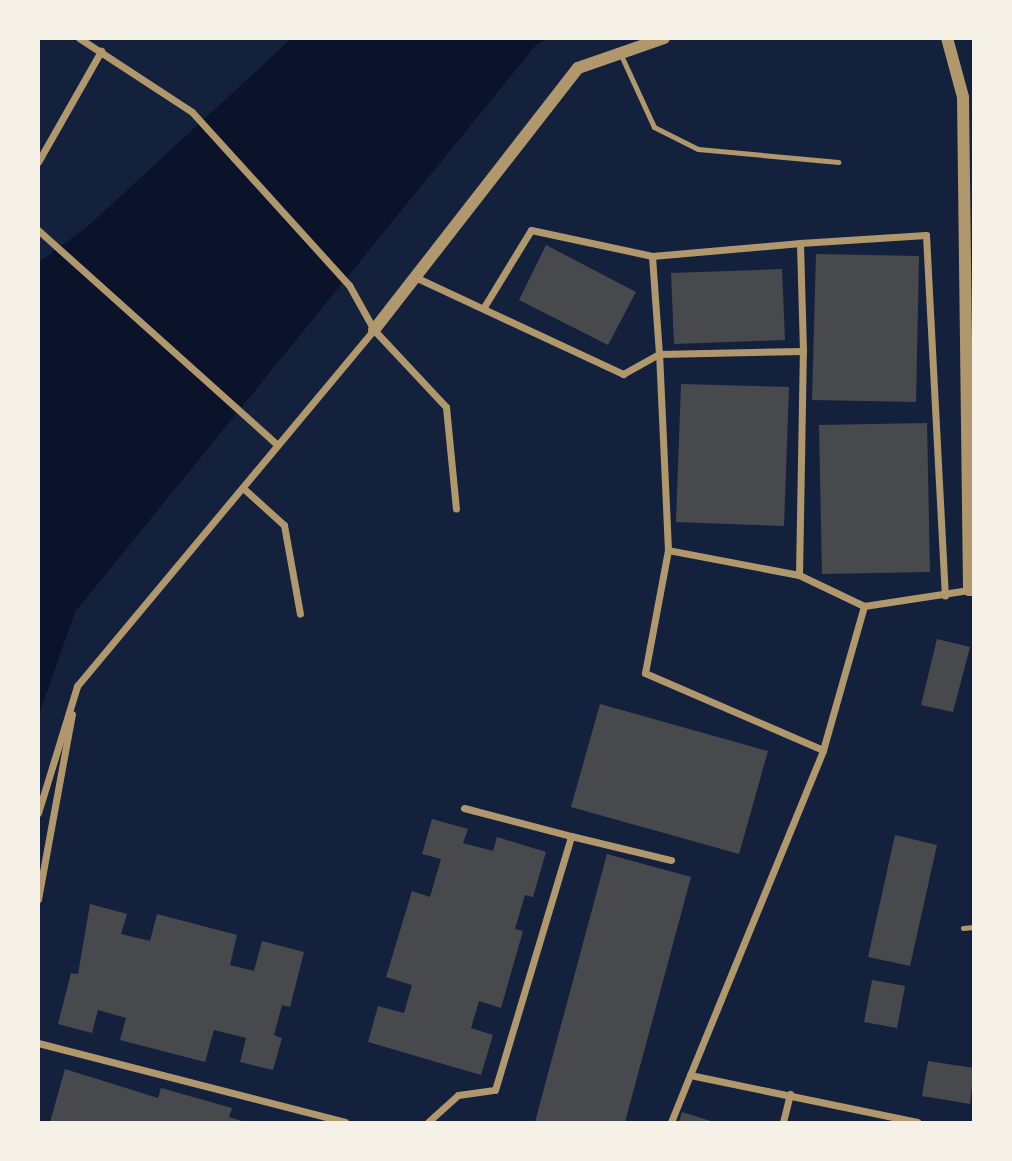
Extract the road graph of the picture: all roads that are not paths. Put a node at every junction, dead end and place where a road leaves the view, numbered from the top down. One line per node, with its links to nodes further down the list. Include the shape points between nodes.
1 (79, 38): 4 (street)
2 (664, 38): 5 (street)
3 (947, 38): 21 (street, via 963,97)
4 (101, 51): 6 (street); 13 (street, via 192,112 349,285)
5 (620, 53): 7 (lane, via 654,127 698,149); 11 (street, via 578,68)
6 (38, 162)
7 (838, 162)
8 (38, 230): 16 (street)
9 (800, 243): 10 (street); 14 (street); 22 (street, via 926,235)
10 (652, 256): 12 (street, via 531,230); 15 (street)
11 (412, 276): 12 (street); 13 (street)
12 (484, 307): 15 (street, via 623,374)
13 (374, 330): 16 (street); 18 (street, via 446,408)
14 (803, 351): 15 (street); 20 (street)
15 (659, 354): 19 (street)
16 (278, 445): 17 (street)
17 (243, 488): 24 (street, via 284,525); 25 (street)
18 (456, 509)
19 (668, 550): 20 (street); 26 (street, via 645,673)
20 (799, 575): 23 (street)
21 (972, 590): 22 (street)
22 (945, 594): 23 (street)
23 (864, 606): 26 (street)
24 (300, 614)
25 (77, 686): 28 (street); 31 (street, via 54,834)
26 (822, 750): 35 (street)
27 (464, 808): 29 (street)
28 (38, 813)
29 (571, 836): 30 (street); 38 (street, via 495,1090 458,1095)
30 (671, 860)
31 (38, 900)
32 (974, 927): 33 (lane)
33 (963, 928)
34 (38, 1044): 37 (street)
35 (690, 1075): 36 (street); 39 (street)
36 (790, 1094): 40 (street); 41 (street)
37 (345, 1122)
38 (428, 1122)
39 (671, 1122)
40 (783, 1122)
41 (917, 1122)

